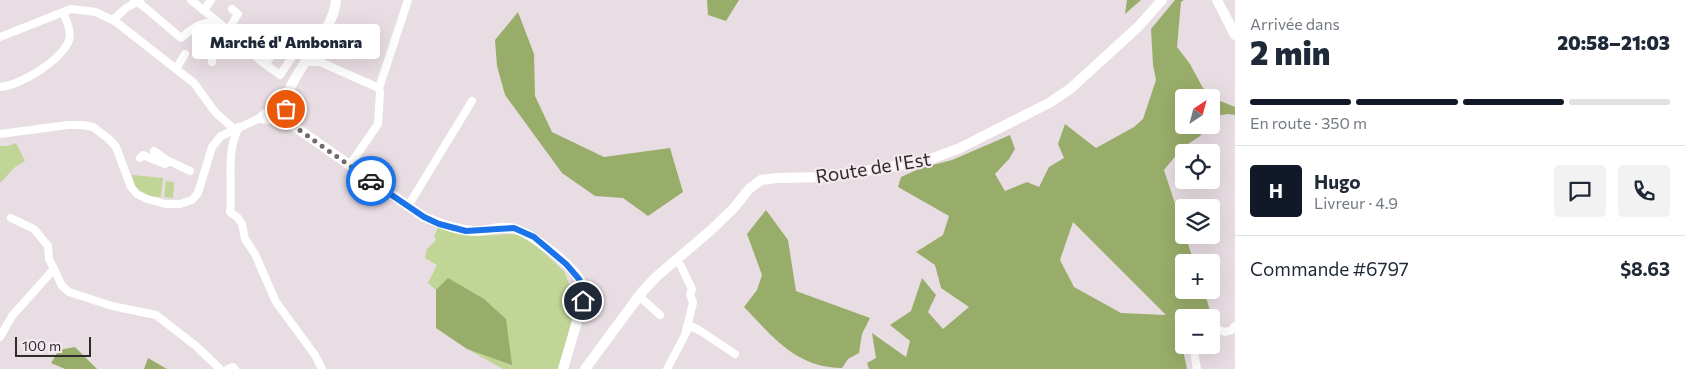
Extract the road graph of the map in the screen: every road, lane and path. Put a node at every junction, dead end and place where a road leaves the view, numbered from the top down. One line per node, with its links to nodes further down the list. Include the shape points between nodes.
1 (72, 0): 11 (street)
2 (191, 0): 10 (street)
3 (211, 0): 10 (street)
4 (336, 0): 18 (main road, via 333,18)
5 (408, 0): 25 (street)
6 (1162, 0): 39 (main road, Route de l'Est, via 1091,72 1050,103 960,148 924,160 828,177 761,180 719,223)
7 (1217, 0): 15 (main road)
8 (137, 1): 12 (street); 13 (street, via 181,38 205,22)
9 (232, 9): 14 (street, via 238,14)
10 (204, 10): 13 (street)
11 (67, 11): 12 (street, via 96,12); 16 (street); 24 (street, via 69,42 46,66 27,78)
12 (113, 20): 23 (street)
13 (218, 22): 14 (street); 20 (street)
14 (228, 30): 22 (street)
15 (1235, 35)
16 (0, 37)
17 (301, 44): 18 (street); 22 (street, via 285,34); 22 (street, via 280,75)
18 (315, 47): 21 (main road)
19 (185, 54): 23 (street)
20 (212, 62)
21 (306, 62): 25 (street, via 320,62); 26 (main road)
22 (266, 64)
23 (176, 69): 30 (street, via 194,83 215,112)
24 (0, 87)
25 (378, 88): 35 (street, via 378,124)
26 (289, 91): 28 (street); 29 (main road, via 286,109)
27 (472, 101): 37 (street)
28 (258, 119): 29 (street); 30 (street)
29 (291, 124): 35 (main road)
30 (237, 128): 31 (street, via 221,136 212,147 198,193 192,200 180,204 165,204 137,194 131,187 116,147 93,127 68,125); 52 (street, via 232,154 230,212 242,224 276,302)
31 (0, 134)
32 (155, 150): 34 (street)
33 (140, 158): 34 (street, via 143,154 163,164)
34 (168, 161): 36 (street)
35 (349, 166): 37 (main road)
36 (190, 171)
37 (408, 206): 53 (main road, via 439,224 466,231 514,228 534,237 574,272 584,289 583,301)
38 (11, 218): 40 (street, via 34,229 48,246)
39 (676, 260): 41 (main road, Route de l'Est); 45 (street, via 692,288 693,303)
40 (54, 269): 46 (street, via 12,316); 49 (street, via 62,286 69,292 112,306 156,315)
41 (639, 296): 42 (street); 54 (main road, Route de l'Est)
42 (660, 315)
43 (1235, 326): 44 (street, via 1225,332)
44 (1220, 330)
45 (685, 335): 47 (street, via 690,326); 55 (street)
46 (0, 337)
47 (736, 354)
48 (1194, 354): 56 (street)
49 (220, 369)
50 (228, 369): 51 (street)
51 (235, 369)
52 (322, 369)
53 (563, 369)
54 (585, 369)
55 (668, 369)
56 (1197, 369)

